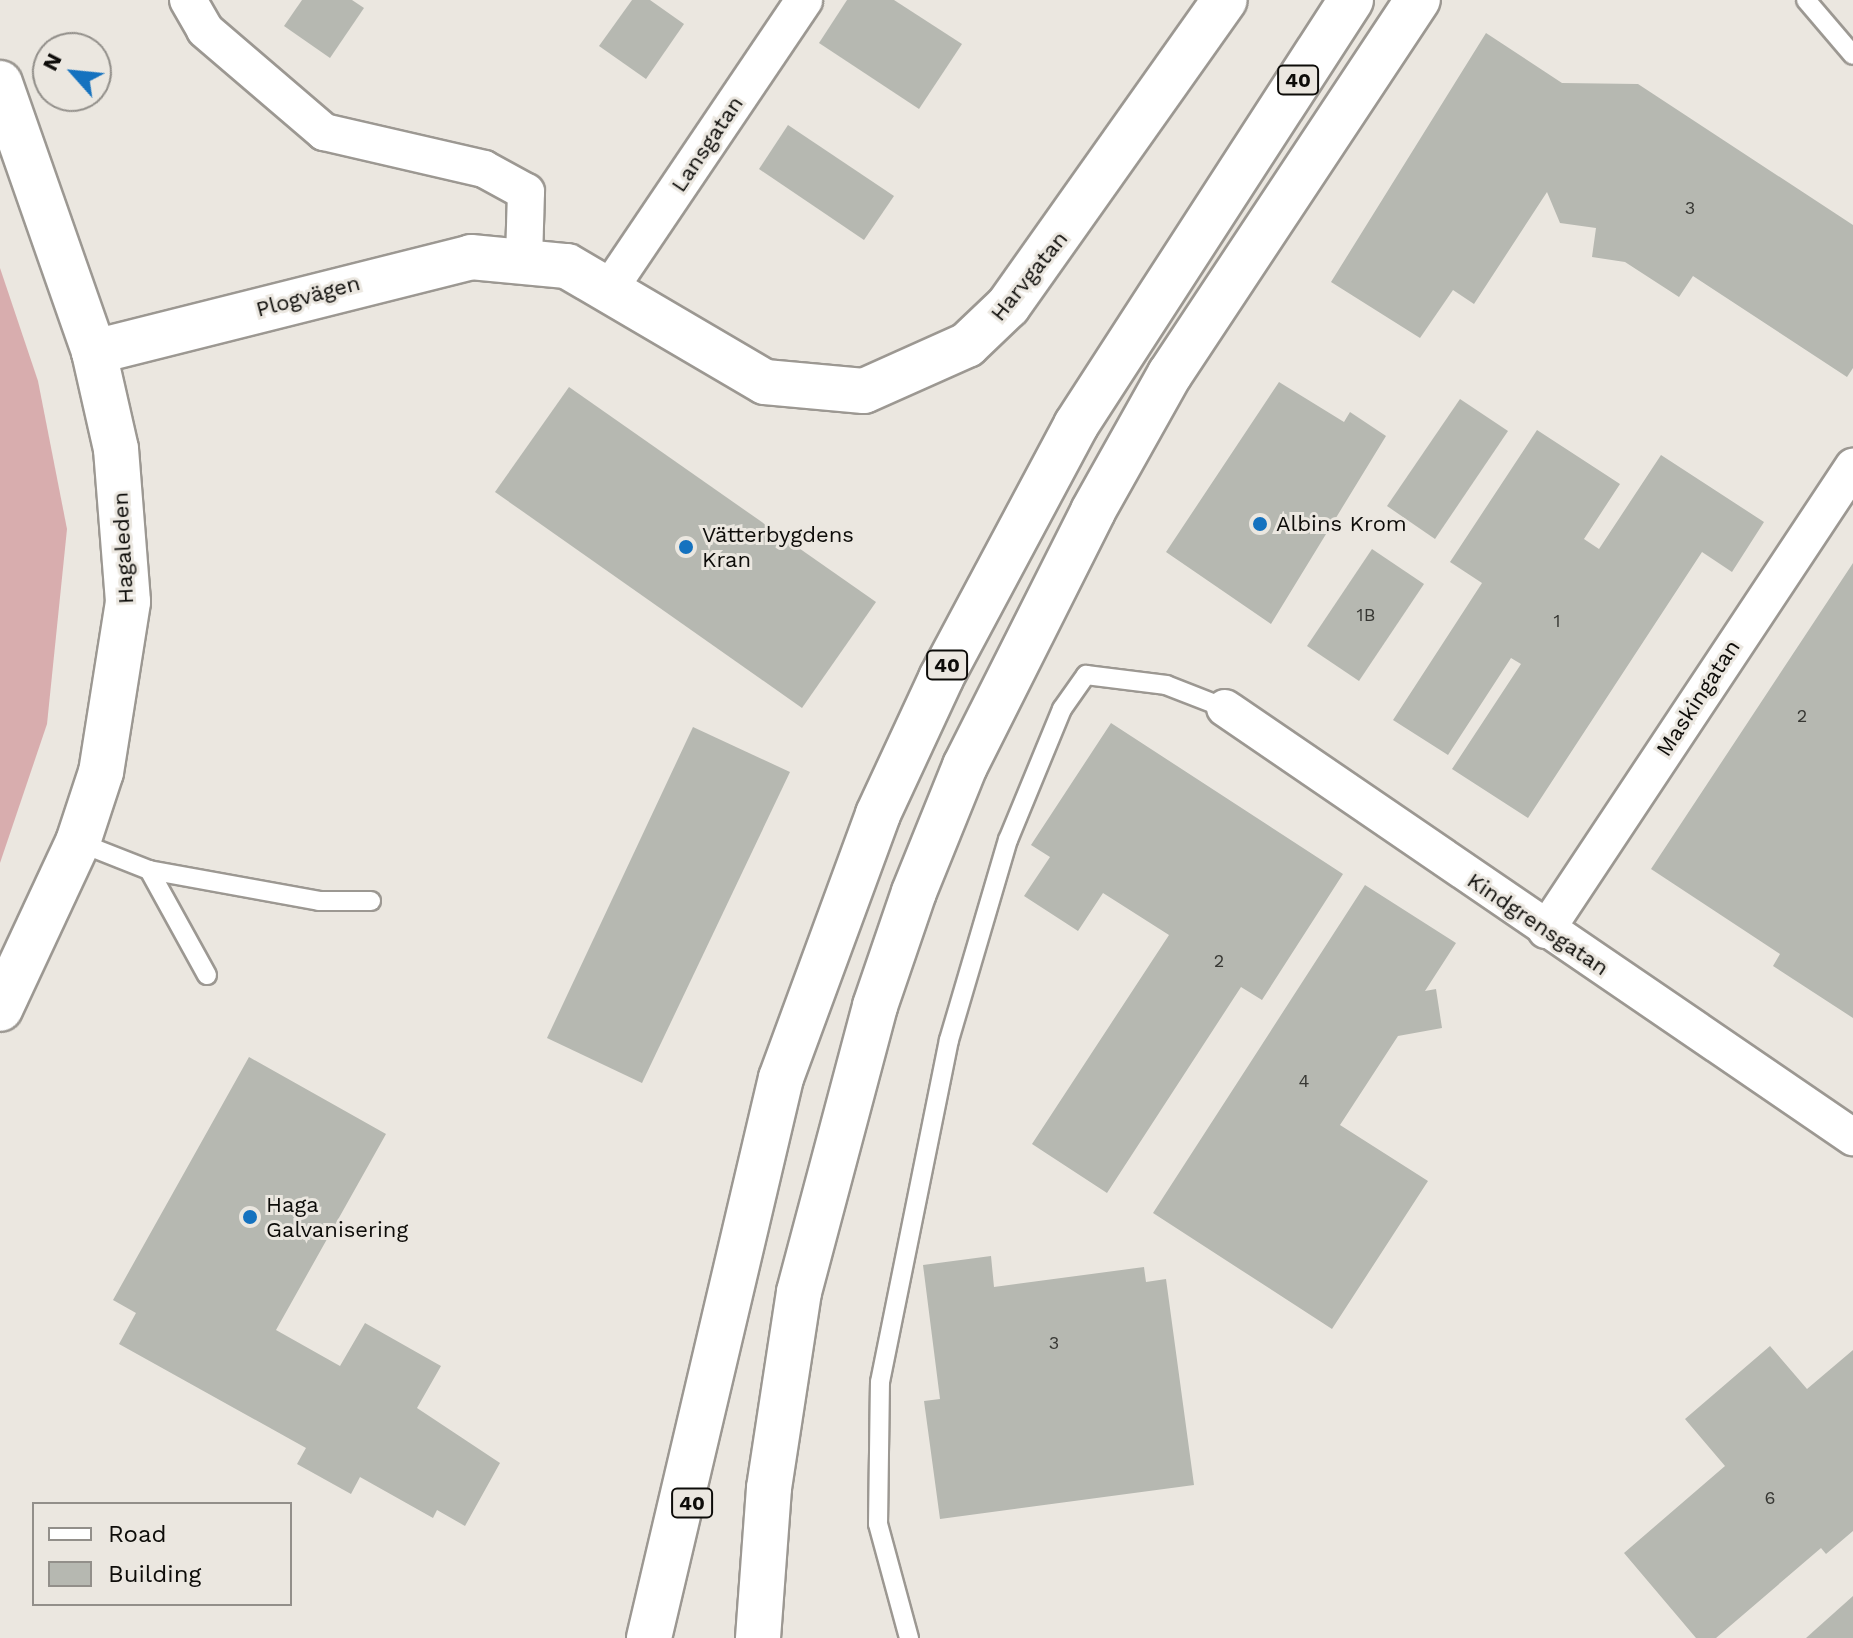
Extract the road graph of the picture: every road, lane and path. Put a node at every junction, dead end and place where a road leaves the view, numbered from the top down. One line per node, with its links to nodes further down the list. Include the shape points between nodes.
1 (188, 0): 10 (street, via 205,30 324,132 484,169 526,192)
2 (804, 0): 11 (street, Lansgatan)
3 (1225, 0): 11 (main road, Harvgatan, via 1008,306 967,345 917,373 864,391 765,382 717,359)
4 (1351, 0): 22 (main road, 40, via 1076,425 934,692 860,859 781,1078)
5 (1418, 0): 25 (main road, 40, via 1170,374 1033,623 914,892 875,1006 799,1292 769,1488)
6 (1806, 0): 7 (lane)
7 (1853, 55)
8 (0, 83): 9 (main road, Hagaleden)
9 (7, 127): 12 (main road, Hagaleden)
10 (524, 260): 11 (main road, Harvgatan, via 567,266); 12 (main road, Plogvägen, via 471,257 413,268)
11 (610, 288)
12 (94, 352): 15 (main road, Hagaleden, via 116,449 128,602 109,731)
13 (1853, 467): 18 (street, Maskingatan)
14 (1225, 708): 18 (street, Kindgrensgatan); 26 (lane, via 1112,673 1086,675 1062,709 1008,840 949,1040 893,1295 875,1455 878,1524)
15 (78, 842): 16 (lane); 20 (main road, Hagaleden)
16 (149, 870): 17 (lane, via 319,901); 19 (lane)
17 (371, 901)
18 (1546, 930): 21 (street, Kindgrensgatan)
19 (207, 975)
20 (0, 1009)
21 (1853, 1137)
22 (711, 1368): 23 (main road); 24 (main road, 40)
23 (649, 1638)
24 (678, 1638)
25 (758, 1638)
26 (909, 1638)

